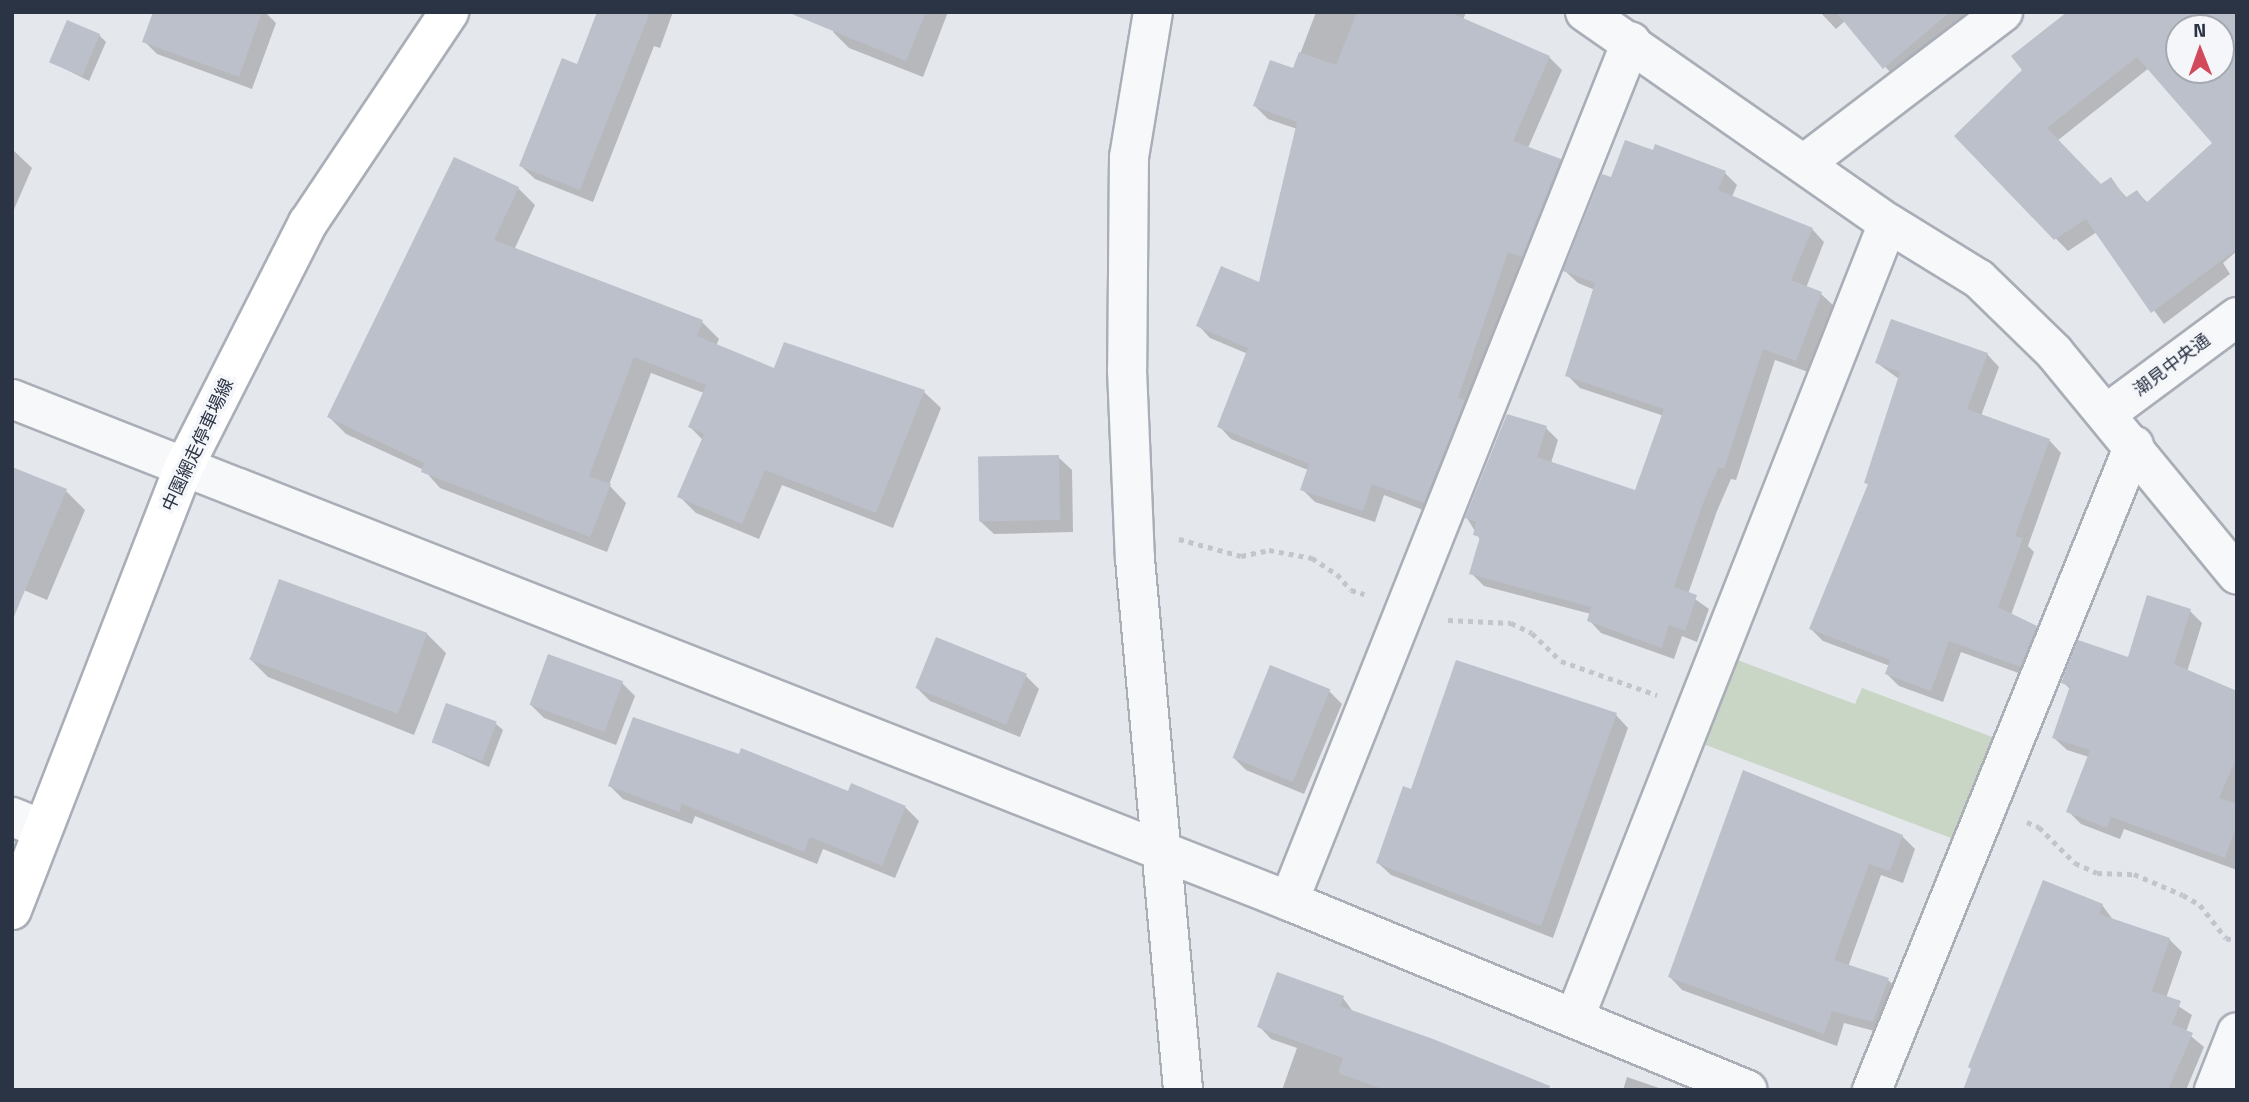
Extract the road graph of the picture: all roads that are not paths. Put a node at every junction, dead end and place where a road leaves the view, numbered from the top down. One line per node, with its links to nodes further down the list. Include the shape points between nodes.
1 (449, 12): 12 (main road, 中園網走停車場線, via 308,223)
2 (1153, 12): 15 (street, via 1129,157 1127,370 1134,527)
3 (1585, 12): 5 (street)
4 (2003, 12): 6 (street)
5 (1631, 43): 6 (street); 16 (street)
6 (1805, 163): 7 (street)
7 (1888, 223): 10 (street, via 1979,279 2054,352); 18 (street)
8 (2237, 317): 10 (street, 潮見中央通)
9 (12, 399): 12 (street)
10 (2106, 414): 11 (street)
11 (2134, 445): 13 (street); 22 (street)
12 (183, 469): 14 (main road, 中園網走停車場線); 15 (street)
13 (2237, 575)
14 (27, 823): 17 (main road, 中園網走停車場線)
15 (1161, 853): 16 (street); 20 (street)
16 (1289, 901): 18 (street)
17 (12, 909)
18 (1575, 1017): 21 (street)
19 (2237, 1032): 23 (street)
20 (1183, 1090)
21 (1748, 1090)
22 (1872, 1090)
23 (2214, 1090)

